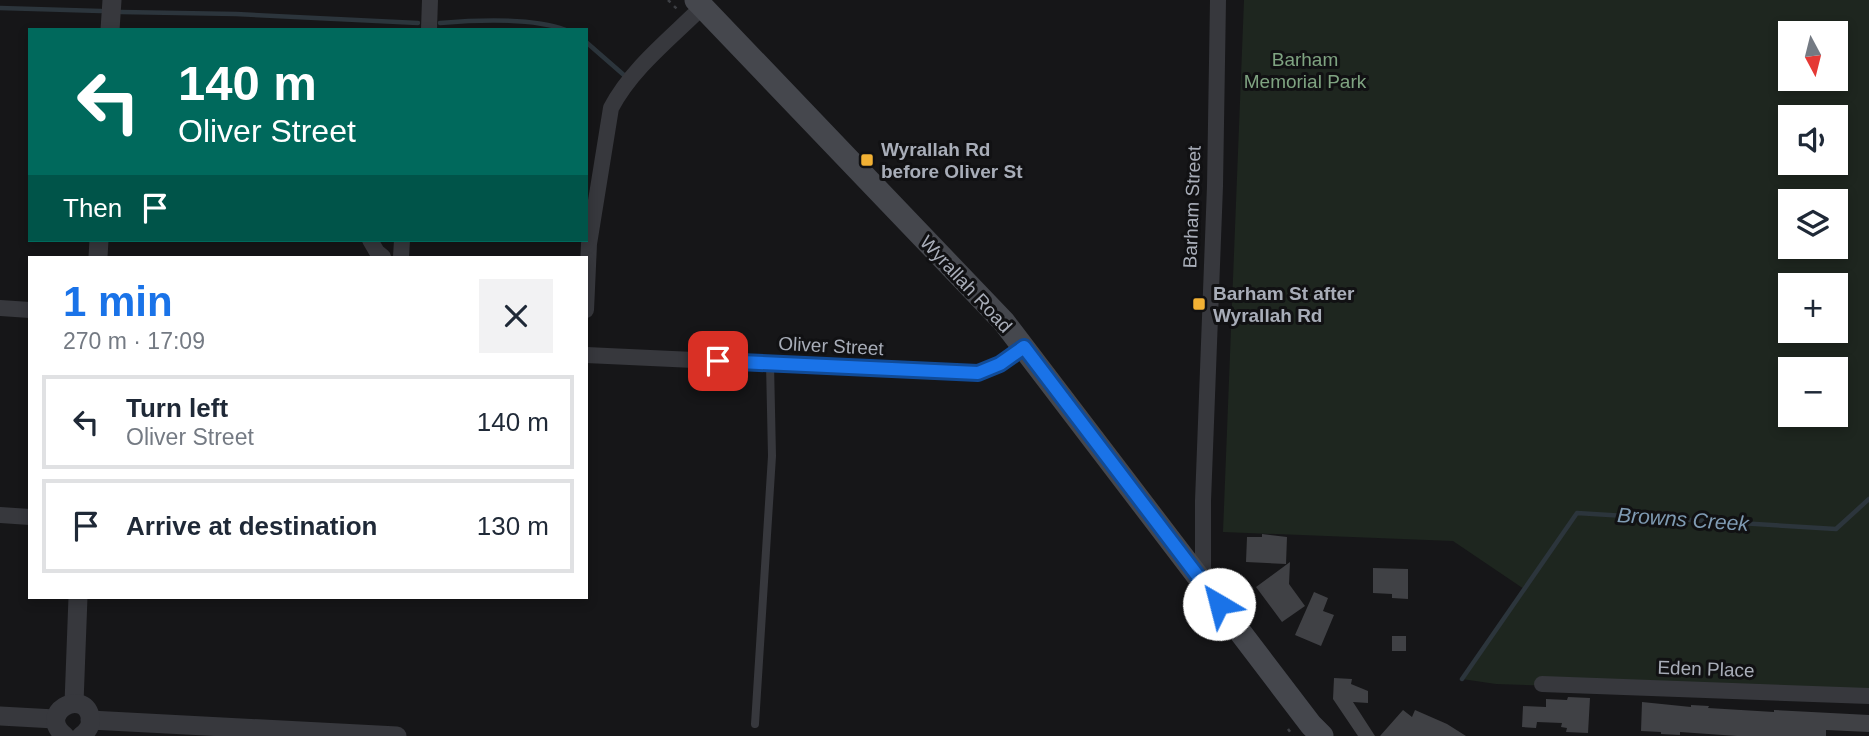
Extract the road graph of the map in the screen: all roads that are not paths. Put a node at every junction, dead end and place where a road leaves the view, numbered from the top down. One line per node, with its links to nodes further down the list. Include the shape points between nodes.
1 (112, 0): 5 (street)
2 (430, 0): 6 (street)
3 (1218, 0): 17 (street, Barham Street)
4 (699, 3): 9 (street, via 619,93 611,108); 12 (main road, Wyrallah Road)
5 (110, 28)
6 (429, 28)
7 (372, 242): 8 (street)
8 (382, 256)
9 (588, 266)
10 (0, 308): 11 (street)
11 (28, 310)
12 (1024, 347): 14 (street, Oliver Street, via 978,373); 17 (main road, Wyrallah Road)
13 (588, 355): 14 (street, Oliver Street)
14 (770, 364): 23 (lane, via 772,456)
15 (0, 515): 16 (street)
16 (28, 517)
17 (1203, 584): 26 (main road, Wyrallah Road)
18 (78, 599): 21 (street)
19 (1542, 684): 20 (street, Eden Place)
20 (1869, 695)
21 (74, 704): 24 (street, via 57,714); 25 (street, via 90,715)
22 (0, 716): 24 (street)
23 (755, 724)
24 (60, 728)
25 (86, 728): 27 (street)
26 (1317, 732)
27 (397, 736)

